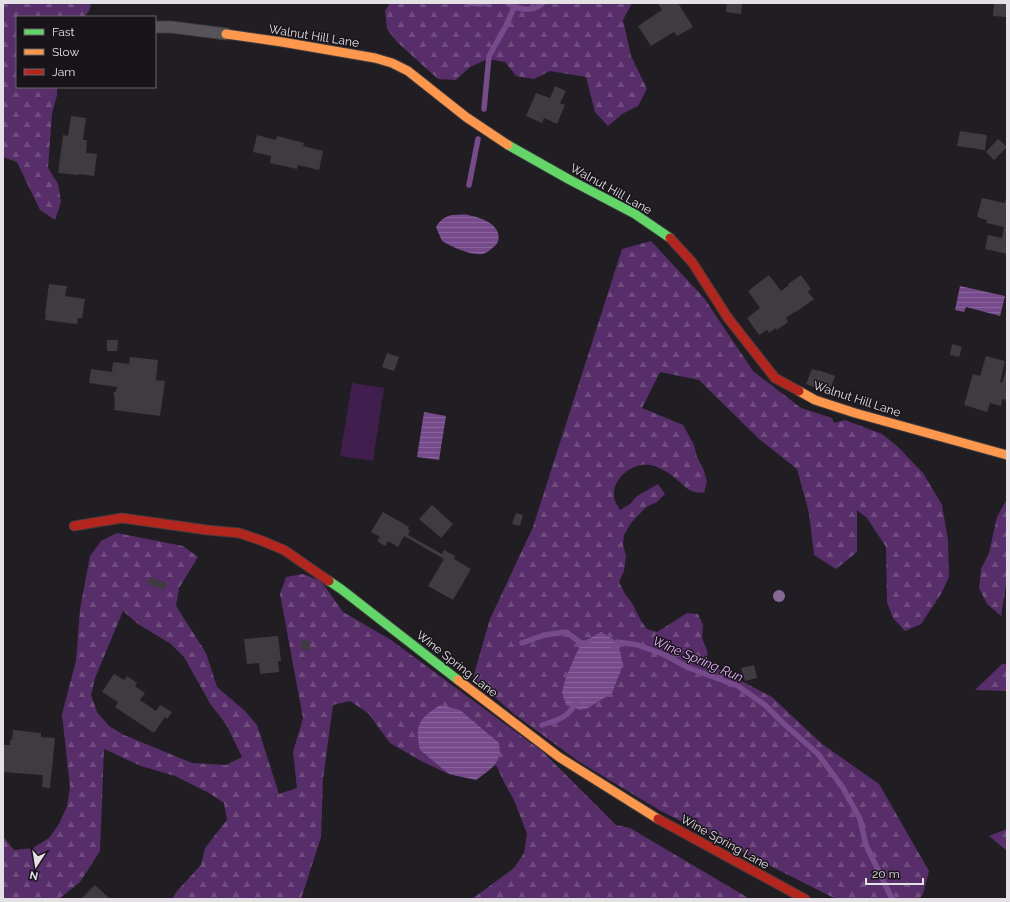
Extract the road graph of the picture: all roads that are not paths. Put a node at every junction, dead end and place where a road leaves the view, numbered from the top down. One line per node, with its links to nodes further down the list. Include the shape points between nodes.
1 (156, 27): 2 (lane)
2 (226, 34): 3 (street, Walnut Hill Lane, via 375,58 408,70 466,117 521,154 635,214 671,239 692,262 728,318 775,378 815,400)
3 (1007, 454)
4 (74, 526): 5 (street, Wine Spring Lane, via 122,518 239,533 284,550 341,589 559,756 652,815)
5 (805, 899)

